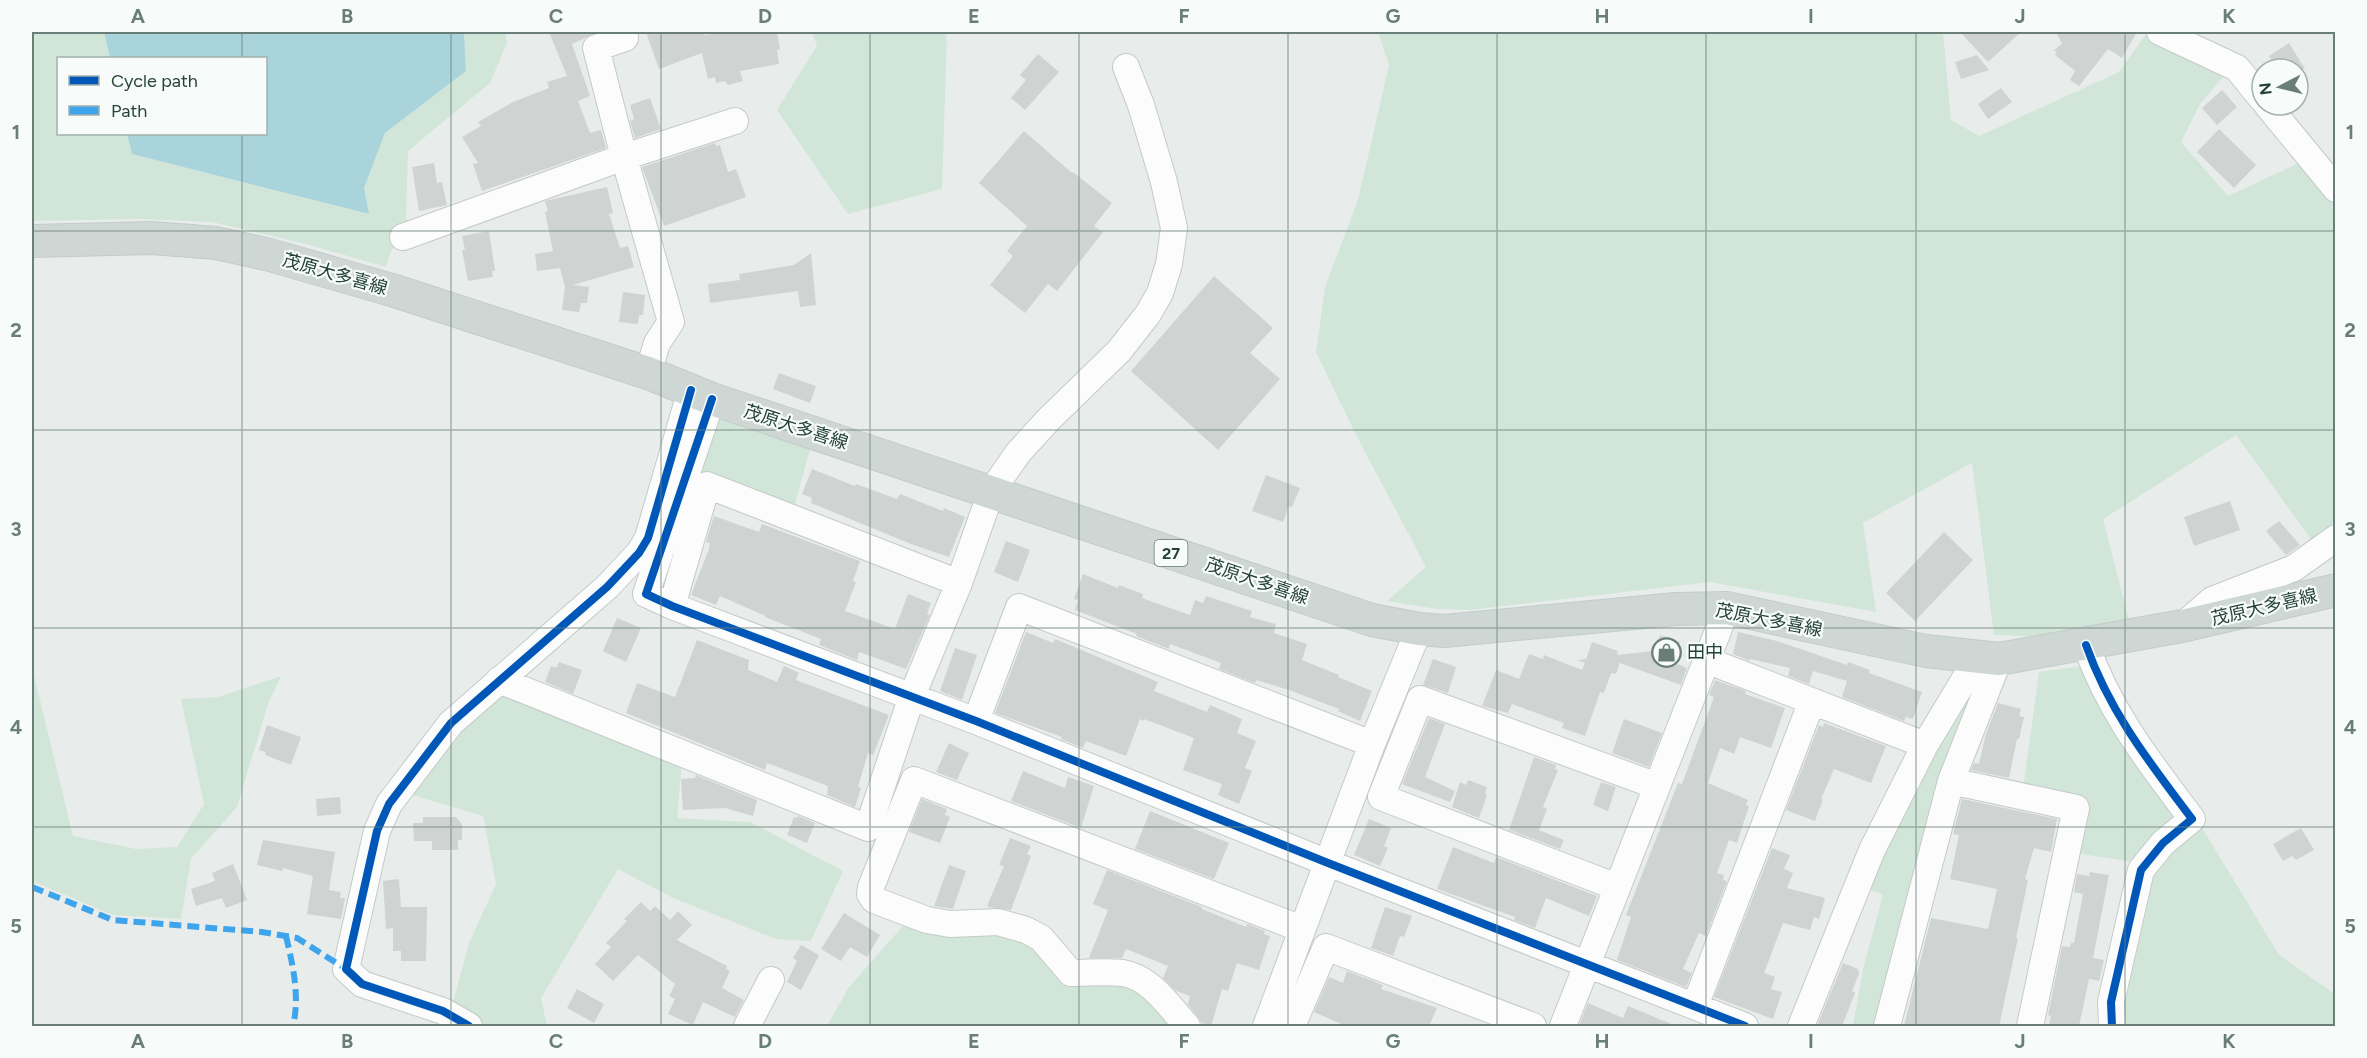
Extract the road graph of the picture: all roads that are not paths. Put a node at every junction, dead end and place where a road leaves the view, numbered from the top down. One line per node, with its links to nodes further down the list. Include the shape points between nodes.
1 (622, 32): 7 (street, via 625,38 596,48)
2 (2160, 32): 4 (street, via 2237,68)
3 (1126, 67): 13 (street, via 1161,171 1174,228 1160,293 1119,351 1018,453)
4 (2250, 84)
5 (2277, 117): 8 (street)
6 (735, 121): 7 (street)
7 (624, 157): 9 (street); 11 (street, via 671,322 657,343)
8 (2336, 189)
9 (403, 237)
10 (32, 241): 11 (main road, 茂原大多喜線 / 27, via 152,238 270,255 395,291)
11 (648, 374): 12 (main road, 茂原大多喜線 / 27)
12 (701, 395): 13 (main road, 茂原大多喜線 / 27); 17 (street, via 646,594); 24 (street, via 639,553 607,587)
13 (991, 492): 15 (street); 20 (main road, 茂原大多喜線 / 27, via 1372,620)
14 (2336, 538): 19 (street, via 2294,568 2212,600)
15 (960, 583): 17 (street, via 707,485); 25 (street)
16 (2330, 598): 19 (main road, 茂原大多喜線 / 27)
17 (672, 606): 25 (street)
18 (1726, 608): 20 (main road, 茂原大多喜線 / 27, via 1676,609 1444,631); 22 (main road, 茂原大多喜線 / 27, via 1926,651); 23 (street)
19 (2182, 626): 21 (main road, 茂原大多喜線 / 27)
20 (1419, 629): 28 (street)
21 (2086, 645): 22 (main road, 茂原大多喜線 / 27); 49 (street, via 2127,731 2192,819 2163,843 2141,870 2111,1002)
22 (1989, 658): 29 (street); 30 (street)
23 (1706, 660): 26 (street); 31 (street)
24 (499, 680): 25 (street, via 868,828); 38 (street, via 451,723 389,804 376,831 346,969 362,984 443,1011)
25 (912, 696): 27 (street)
26 (1812, 701): 29 (street); 37 (street)
27 (976, 721): 28 (street, via 1019,607); 32 (street)
28 (1372, 744): 32 (street)
29 (1926, 745): 46 (street, via 1872,850)
30 (1950, 781): 47 (street); 48 (street, via 2076,808)
31 (1658, 786): 33 (street); 33 (street, via 1420,699 1380,797)
32 (1328, 863): 34 (street); 35 (street)
33 (1617, 887): 35 (street)
34 (1302, 929): 40 (street, via 914,780 871,887 874,900 927,920 950,924 998,922 1026,930 1041,938 1071,973 1125,973 1140,979); 41 (street)
35 (1587, 964): 37 (street); 44 (street)
36 (771, 980): 39 (street)
37 (1695, 1006): 45 (street)
38 (469, 1026)
39 (747, 1026)
40 (1187, 1026)
41 (1266, 1026)
42 (1292, 1026): 43 (street, via 1326,947)
43 (1533, 1026)
44 (1563, 1026)
45 (1745, 1026)
46 (1801, 1026)
47 (1887, 1026)
48 (2030, 1026)
49 (2112, 1026)

